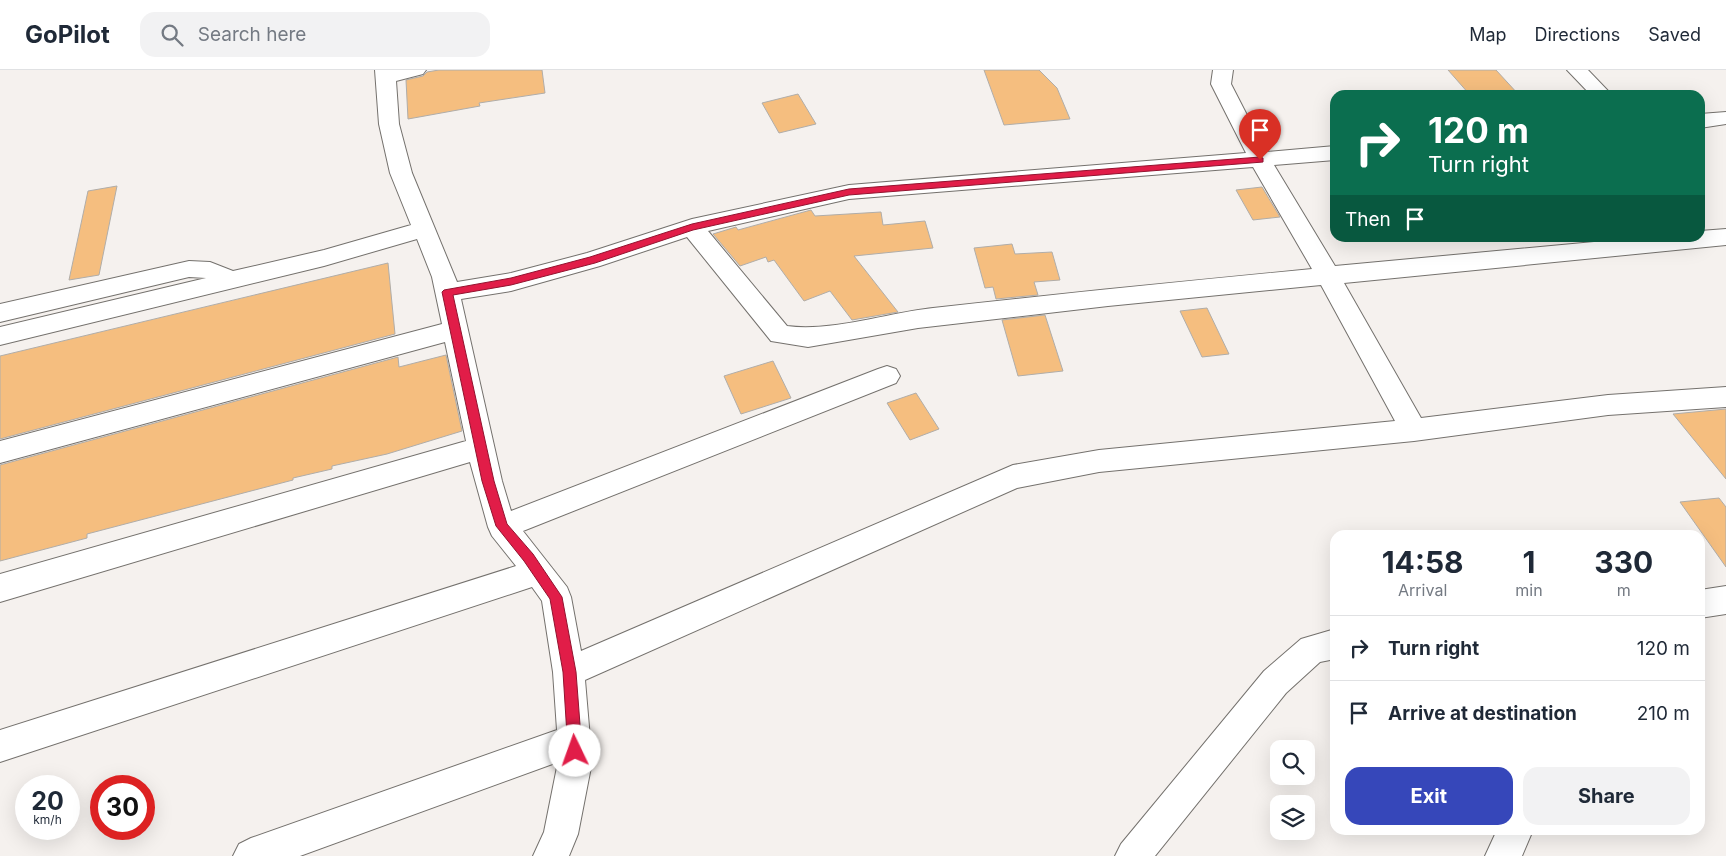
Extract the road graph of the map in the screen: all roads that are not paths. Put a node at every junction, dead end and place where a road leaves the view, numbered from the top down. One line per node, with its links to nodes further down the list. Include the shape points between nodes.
1 (416, 70): 4 (street)
2 (1223, 70): 9 (street, via 1222,84)
3 (1577, 70): 5 (street)
4 (386, 73): 11 (street, via 389,124 400,173)
5 (1597, 90)
6 (1726, 118): 7 (street)
7 (1705, 120)
8 (1330, 153): 9 (street)
9 (1260, 160): 10 (street, via 849,192); 15 (street)
10 (692, 227): 15 (street, via 780,334 808,338 918,319); 17 (street, via 592,260 511,282)
11 (424, 229): 16 (street); 17 (street, via 444,276)
12 (1726, 237): 13 (street)
13 (1705, 239)
14 (1674, 242): 15 (street)
15 (1328, 275): 23 (street)
16 (229, 281): 18 (street, via 220,273 206,268 189,269); 20 (street)
17 (447, 292): 19 (street)
18 (0, 313)
19 (455, 330): 24 (street); 25 (street)
20 (0, 336)
21 (887, 376): 26 (street)
22 (1726, 397): 23 (street, via 1608,405)
23 (1414, 430): 30 (street, via 1099,461 1013,477)
24 (481, 448): 26 (street); 28 (street)
25 (0, 452)
26 (502, 526): 27 (street)
27 (538, 572): 30 (street, via 556,597); 32 (street)
28 (0, 588)
29 (1330, 645): 36 (street, via 1312,649 1275,682)
30 (569, 672): 31 (street)
31 (575, 740): 34 (street); 35 (street, via 575,762 561,834)
32 (0, 746)
33 (1513, 835): 37 (street)
34 (251, 856)
35 (551, 856)
36 (1133, 856)
37 (1502, 856)

